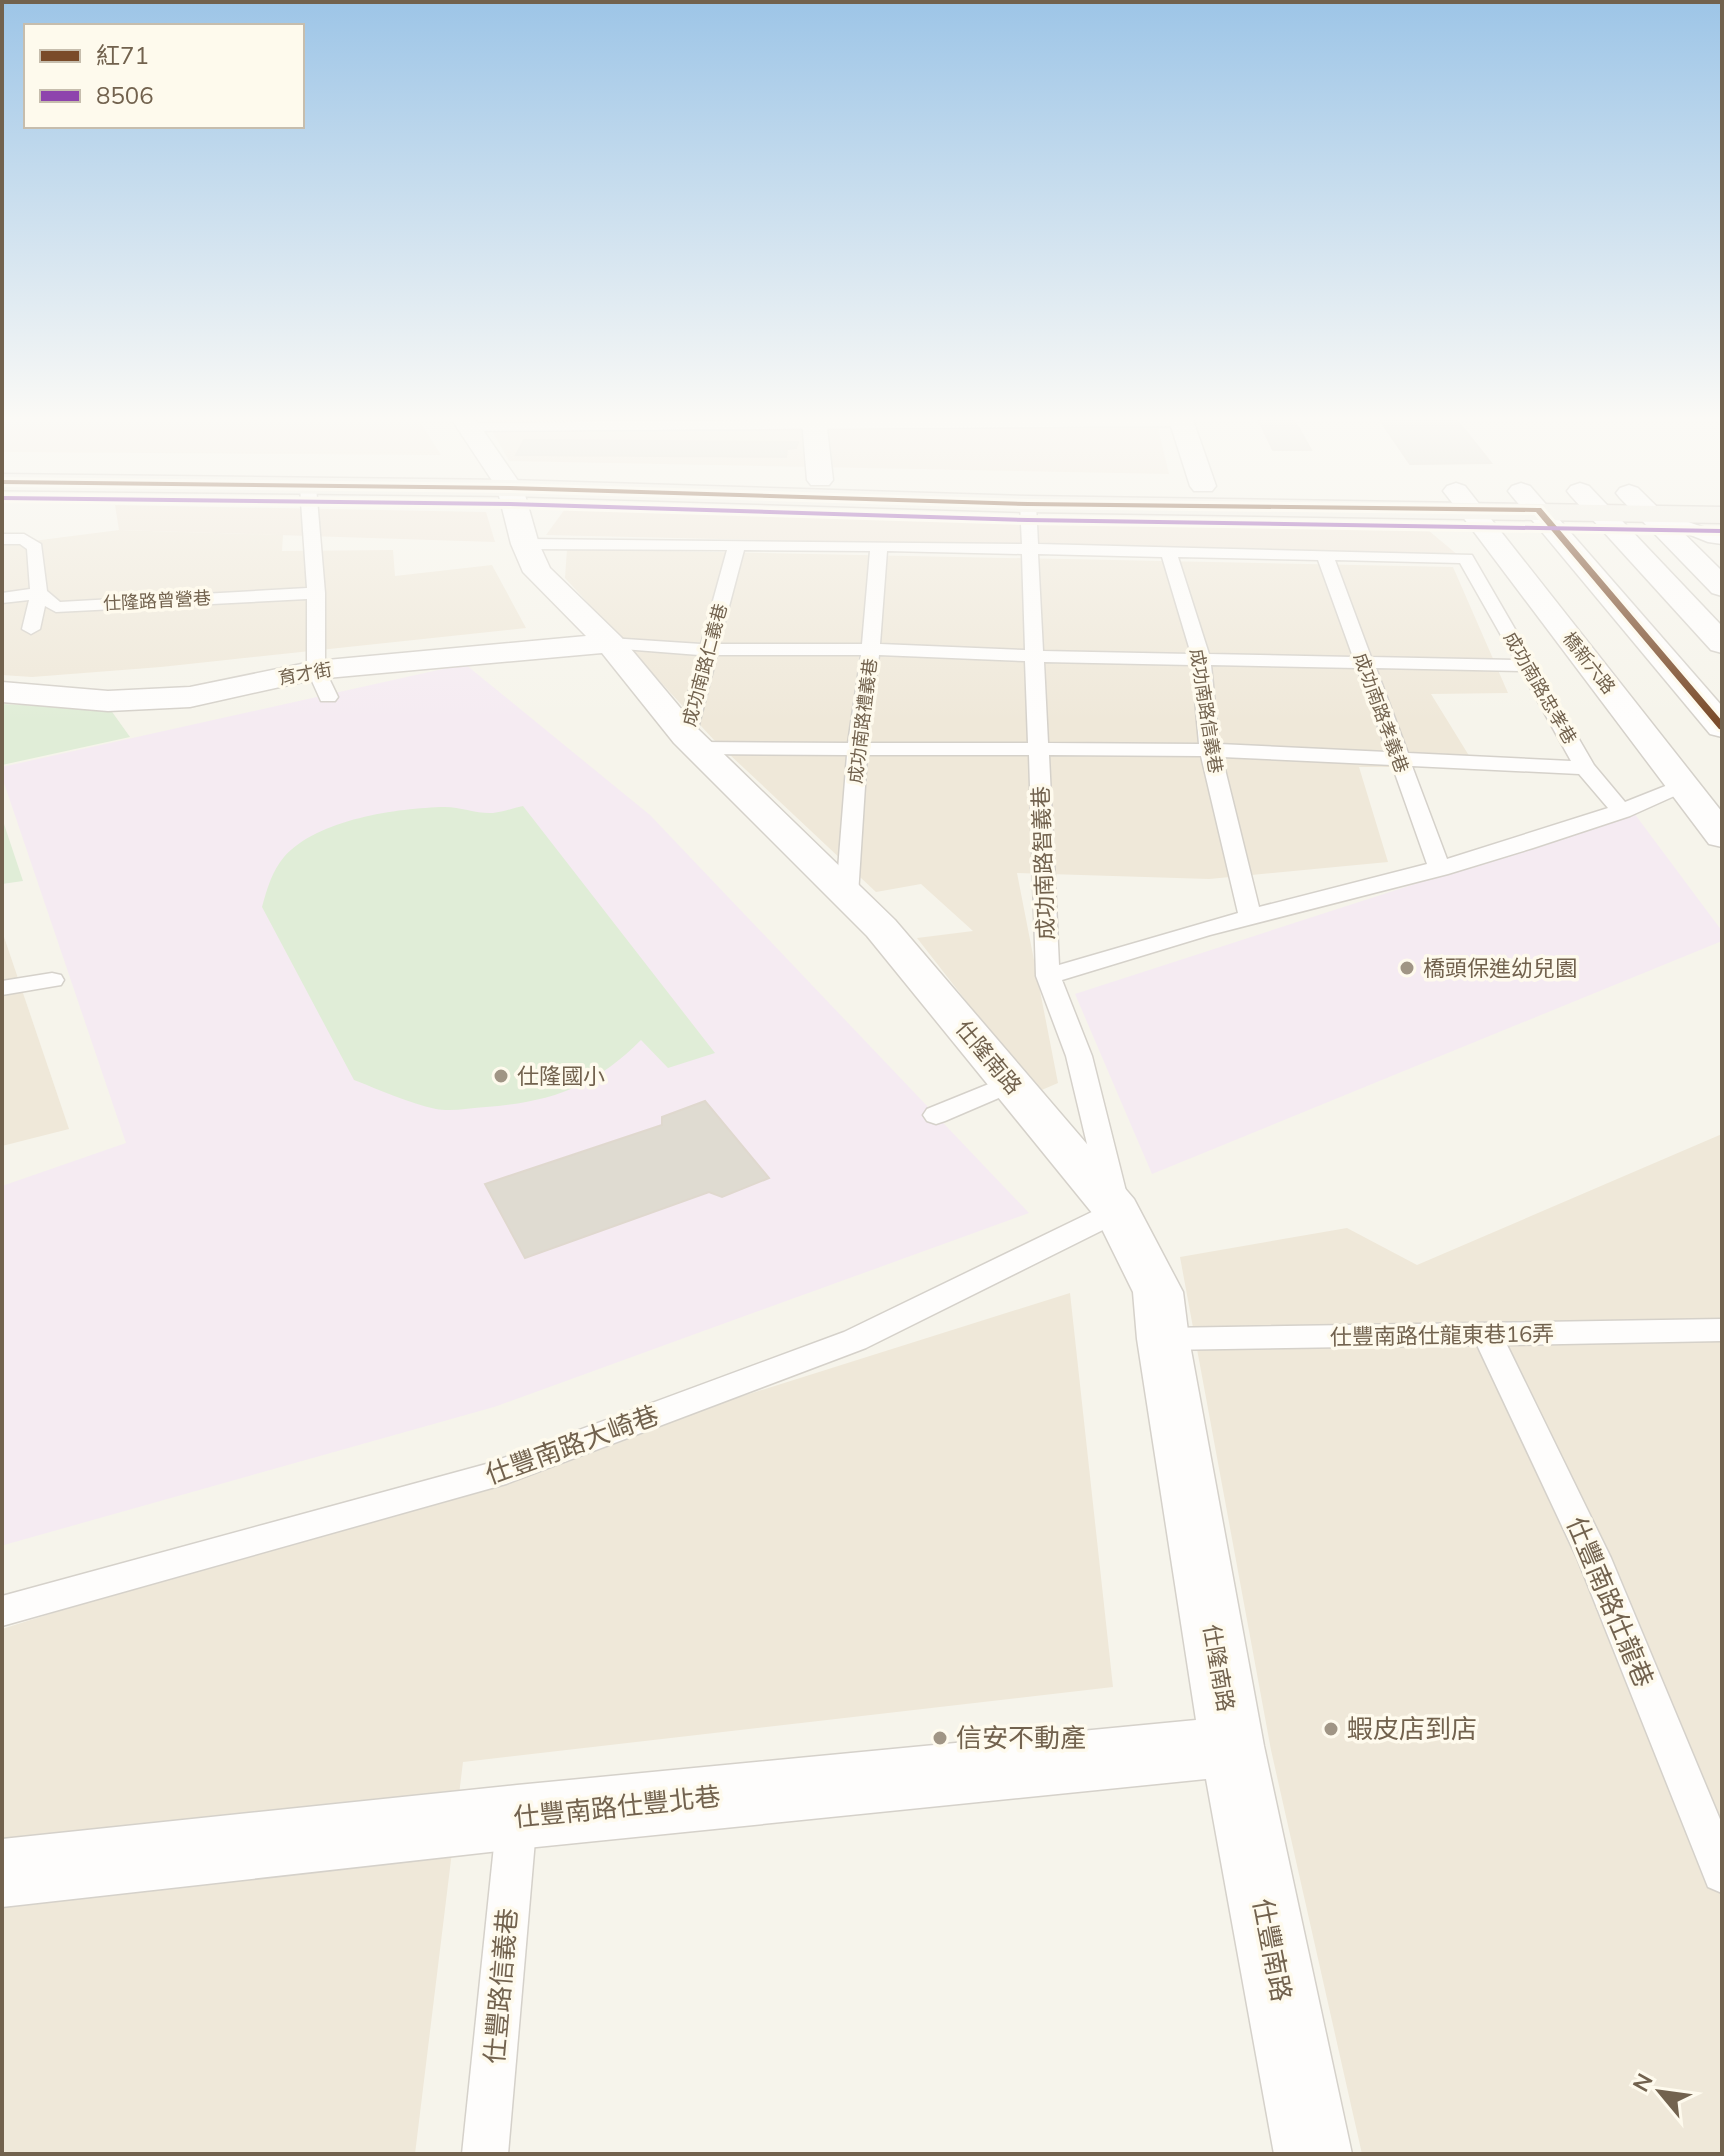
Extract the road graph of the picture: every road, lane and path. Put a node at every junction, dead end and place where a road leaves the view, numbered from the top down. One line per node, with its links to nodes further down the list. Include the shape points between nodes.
1 (311, 521): 19 (lane)
2 (518, 521): 11 (street, 仕隆南路)
3 (1029, 521): 14 (lane, 成功南路智義巷)
4 (1479, 521): 39 (street, 橋新六路)
5 (1547, 521): 32 (street)
6 (1606, 521): 23 (street)
7 (1657, 521): 17 (street)
8 (1668, 521): 10 (lane)
9 (2, 539): 18 (lane, via 24,539 35,547)
10 (1722, 539)
11 (525, 544): 13 (lane); 22 (street, 仕隆南路, via 537,572)
12 (879, 546): 13 (lane); 14 (lane); 24 (lane, 成功南路禮義巷)
13 (736, 548): 25 (lane, 成功南路仁義巷)
14 (1030, 551): 15 (lane); 26 (lane, 成功南路智義巷)
15 (1169, 554): 16 (lane); 27 (lane, 成功南路信義巷)
16 (1325, 556): 28 (lane, 成功南路孝義巷); 29 (lane, 成功南路忠孝巷, via 1466,558)
17 (1722, 587)
18 (39, 593): 19 (lane, 仕隆路曾營巷, via 56,607); 20 (lane, 仕隆路曾營巷); 21 (lane)
19 (316, 593): 30 (lane)
20 (2, 598)
21 (31, 629)
22 (610, 643): 25 (lane); 30 (street, 育才街); 33 (street, 仕隆南路)
23 (1722, 644)
24 (871, 649): 25 (lane); 26 (lane); 35 (lane, 成功南路禮義巷)
25 (710, 650): 33 (lane, 成功南路仁義巷)
26 (1033, 656): 27 (lane); 34 (lane, 成功南路智義巷)
27 (1201, 658): 28 (lane); 36 (lane, 成功南路信義巷)
28 (1362, 661): 29 (lane); 37 (lane, 成功南路孝義巷)
29 (1528, 666): 38 (lane, 成功南路忠孝巷)
30 (322, 683): 31 (street, 育才街, via 108,701)
31 (2, 692)
32 (1722, 727)
33 (693, 742): 35 (lane); 43 (street, 仕隆南路)
34 (1038, 749): 35 (lane); 36 (lane); 45 (lane, 成功南路智義巷)
35 (857, 750): 43 (lane, 成功南路禮義巷)
36 (1210, 750): 37 (lane); 44 (lane, 成功南路信義巷)
37 (1398, 760): 38 (lane); 42 (lane, 成功南路孝義巷)
38 (1585, 768): 40 (lane, 成功南路忠孝巷)
39 (1683, 785): 40 (lane); 41 (street, 橋新六路)
40 (1623, 812): 42 (lane)
41 (1722, 836)
42 (1440, 869): 44 (lane)
43 (847, 895): 48 (street, 仕隆南路)
44 (1250, 916): 45 (lane)
45 (1048, 976): 50 (lane, 成功南路智義巷, via 1079,1056)
46 (52, 980): 47 (lane)
47 (2, 988)
48 (1011, 1083): 49 (lane); 50 (street, 仕隆南路)
49 (936, 1115)
50 (1117, 1211): 53 (street, 仕隆南路, via 1158,1292); 54 (lane, 仕豐南路大崎巷, via 855,1340 494,1475)
51 (1722, 1330): 52 (lane, 仕豐南路仕龍東巷16弄)
52 (1487, 1335): 53 (lane, 仕豐南路仕龍東巷16弄); 58 (lane, 仕豐南路仕龍巷, via 1594,1558)
53 (1163, 1339): 55 (street, 仕隆南路)
54 (2, 1611)
55 (1232, 1746): 56 (street, 仕豐南路仕豐北巷); 60 (street, 仕豐南路)
56 (517, 1817): 57 (street, 仕豐南路仕豐北巷); 59 (lane, 仕豐路信義巷)
57 (2, 1873)
58 (1722, 1873)
59 (485, 2154)
60 (1313, 2154)

